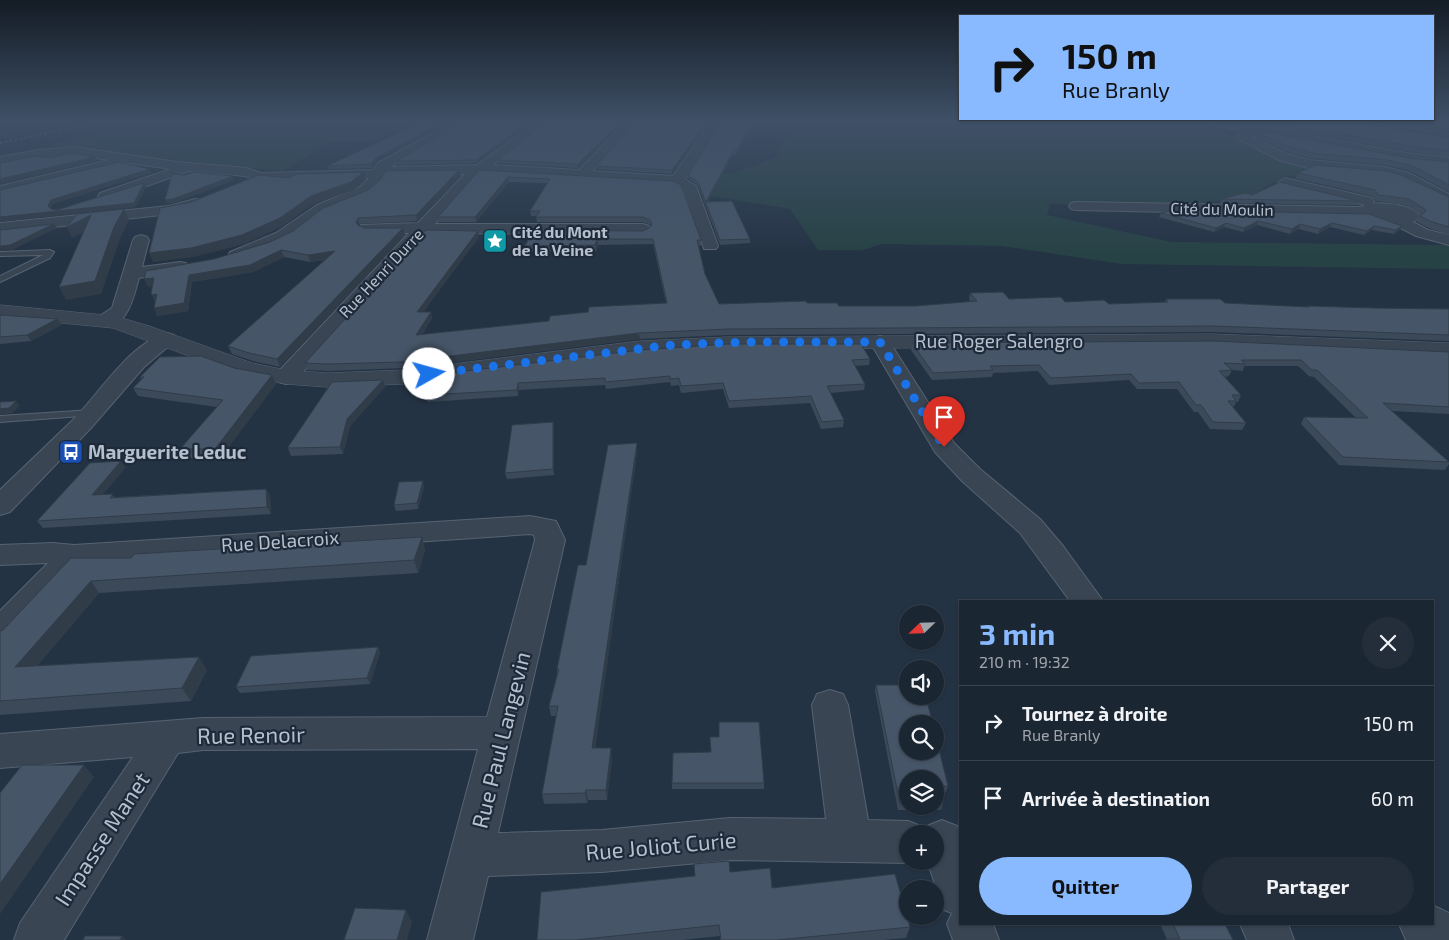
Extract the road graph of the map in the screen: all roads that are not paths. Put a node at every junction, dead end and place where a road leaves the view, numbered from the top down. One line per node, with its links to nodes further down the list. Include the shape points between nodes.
1 (98, 166): 18 (street)
2 (181, 166): 9 (street)
3 (384, 166): 11 (street)
4 (482, 166): 10 (street, Rue Henri Durre)
5 (590, 166): 12 (street)
6 (687, 166): 14 (street)
7 (1317, 166): 21 (street, via 1397,174 1413,179)
8 (1379, 166): 17 (street, via 1420,173)
9 (190, 167): 13 (street, via 247,172); 20 (street)
10 (478, 169): 11 (street); 12 (street); 29 (street, Rue Henri Durre)
11 (378, 172): 13 (street); 35 (street, via 369,188 322,208 288,233 250,251)
12 (582, 174): 14 (street)
13 (259, 177): 16 (street)
14 (677, 180): 33 (street, via 689,186)
15 (1285, 182): 24 (street, Cité du Moulin)
16 (240, 184)
17 (1449, 186)
18 (0, 190)
19 (206, 198): 27 (street, via 170,210)
20 (92, 200)
21 (1449, 200)
22 (1076, 206): 25 (street, Cité du Moulin)
23 (69, 207): 27 (street, via 21,220)
24 (1384, 207): 25 (street, via 1369,207); 26 (street, Cité du Moulin, via 1404,211 1413,217)
25 (1368, 212): 26 (street)
26 (1397, 220): 32 (street, via 1422,234)
27 (5, 228)
28 (367, 228): 29 (street)
29 (423, 228): 30 (street); 44 (street, Rue Henri Durre)
30 (643, 229)
31 (141, 240): 37 (street)
32 (1449, 240)
33 (710, 246)
34 (0, 254): 38 (lane, via 50,252)
35 (218, 260)
36 (192, 265): 37 (street)
37 (131, 274): 40 (street, via 120,312)
38 (0, 279)
39 (0, 310): 40 (street, Rue Roger Salengro)
40 (105, 321): 41 (street, Rue Roger Salengro)
41 (167, 339): 44 (street, Rue Roger Salengro, via 246,370); 45 (street, via 144,354)
42 (880, 342): 43 (street, Rue Roger Salengro, via 1250,341); 44 (street, Rue Roger Salengro, via 690,344 404,377 337,380); 51 (street, via 944,447 1030,526)
43 (1449, 350)
44 (286, 377)
45 (92, 413): 46 (lane); 47 (street)
46 (0, 419)
47 (0, 506)
48 (550, 540): 50 (street, Rue Delacroix, via 546,528 530,525); 54 (street, Rue Paul Langevin)
49 (0, 555): 50 (street, Rue Delacroix)
50 (74, 555): 52 (street)
51 (1086, 600)
52 (0, 632)
53 (830, 704): 57 (street)
54 (503, 733): 55 (street, Rue Renoir); 59 (street, Rue Paul Langevin)
55 (167, 737): 56 (street, Rue Renoir); 66 (street, Impasse Manet)
56 (0, 751)
57 (850, 840): 58 (street, Rue Joliot Curie); 59 (street, Rue Joliot Curie, via 730,839 602,852)
58 (899, 841)
59 (472, 855): 67 (street, Rue Paul Langevin)
60 (944, 859): 61 (street)
61 (959, 892)
62 (970, 925): 68 (street)
63 (1264, 925): 69 (street)
64 (1424, 925): 65 (street)
65 (1449, 938)
66 (37, 940)
67 (450, 940)
68 (976, 940)
69 (1271, 940)

